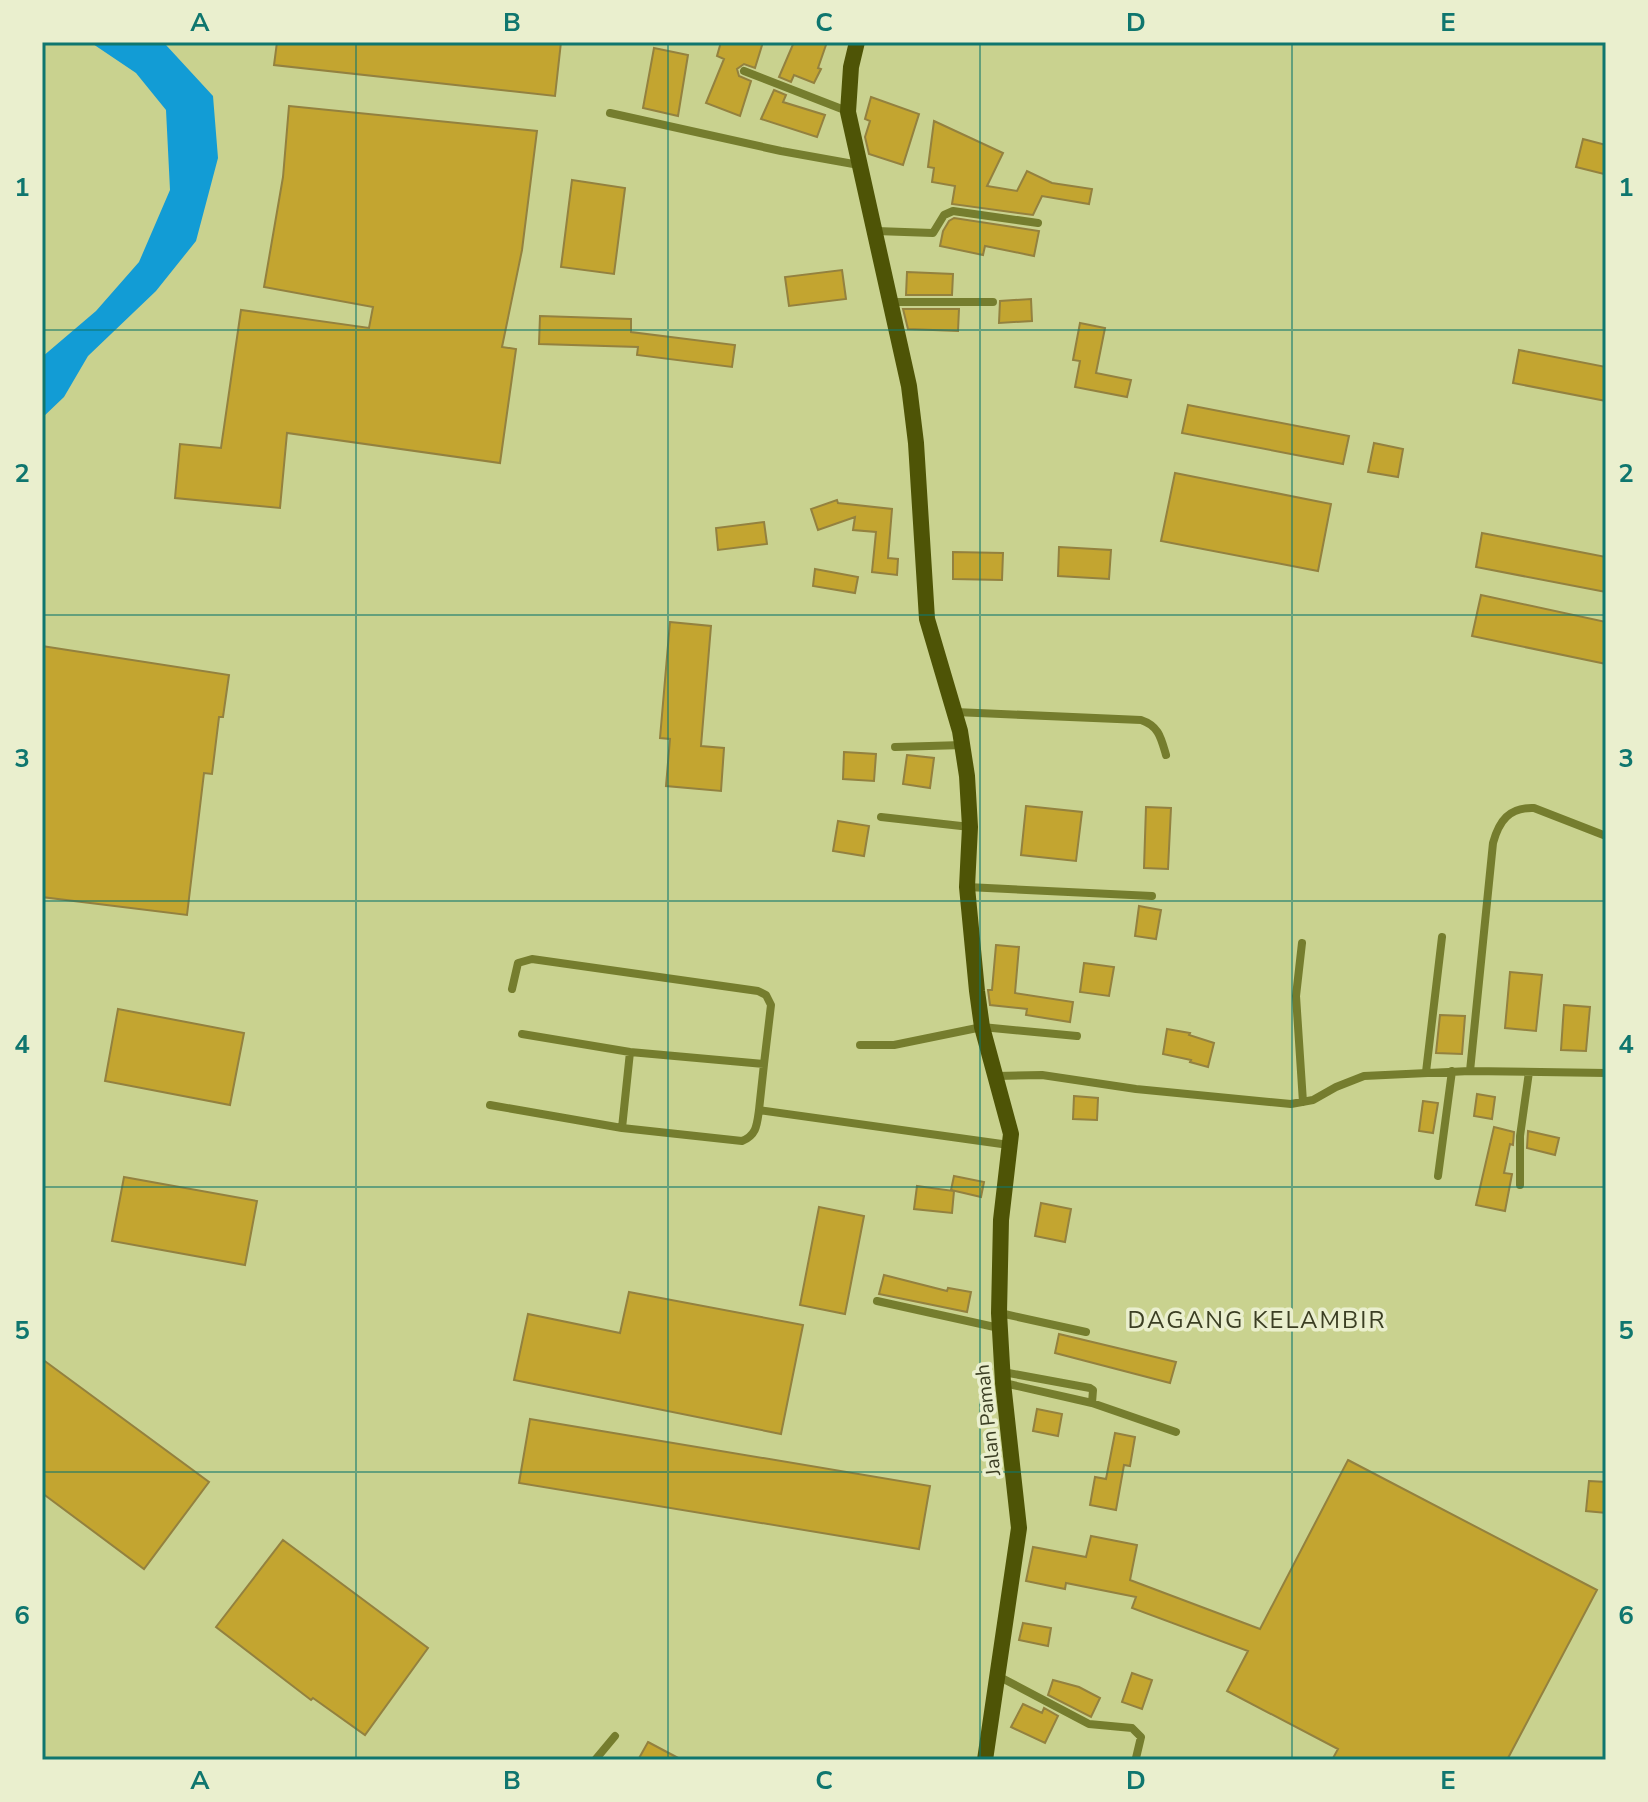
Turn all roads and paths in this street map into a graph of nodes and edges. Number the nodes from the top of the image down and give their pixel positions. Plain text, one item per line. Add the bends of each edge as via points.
1 (857, 42) edge
2 (744, 71) dead end
3 (848, 112) junction
4 (610, 113) dead end
5 (859, 166) junction
6 (1038, 223) dead end
7 (876, 231) junction
8 (891, 302) junction
9 (993, 302) dead end
10 (954, 712) junction
11 (964, 745) junction
12 (895, 747) dead end
13 (1166, 755) dead end
14 (881, 817) dead end
15 (970, 827) junction
16 (1606, 836) edge
17 (967, 887) junction
18 (1152, 896) dead end
19 (1442, 937) dead end
20 (1302, 943) dead end
21 (512, 989) dead end
22 (982, 1027) junction
23 (522, 1034) dead end
24 (1077, 1036) dead end
25 (860, 1045) dead end
26 (630, 1052) junction
27 (764, 1064) junction
28 (1452, 1071) junction
29 (1470, 1071) junction
30 (1426, 1072) junction
31 (1529, 1072) junction
32 (1606, 1073) edge
33 (997, 1076) junction
34 (1303, 1102) junction
35 (490, 1105) dead end
36 (759, 1110) junction
37 (622, 1128) junction
38 (1010, 1145) junction
39 (1438, 1176) dead end
40 (1520, 1185) dead end
41 (877, 1301) dead end
42 (1000, 1321) junction
43 (1086, 1332) dead end
44 (1003, 1377) junction
45 (1092, 1403) junction
46 (1176, 1432) dead end
47 (996, 1675) junction
48 (615, 1736) dead end
49 (595, 1760) edge
50 (985, 1760) edge
51 (1138, 1760) edge

1 - 3 street, Jalan Pamah
2 - 3 street
3 - 5 street, Jalan Pamah
4 - 5 street
5 - 7 street, Jalan Pamah
6 - 7 street via 953,211 933,233
7 - 8 street, Jalan Pamah
8 - 9 street
8 - 10 street, Jalan Pamah via 914,415 926,612
10 - 11 street, Jalan Pamah
10 - 13 street via 1141,720 1159,731
11 - 12 street
11 - 15 street, Jalan Pamah
14 - 15 street
15 - 17 street, Jalan Pamah
16 - 29 street via 1534,808 1522,807 1503,819 1493,843
17 - 18 street
17 - 22 street, Jalan Pamah
19 - 30 street
20 - 34 street via 1296,996
21 - 27 street via 518,963 532,959 758,991 771,1005
22 - 24 street
22 - 25 street via 894,1045
22 - 33 street, Jalan Pamah
23 - 26 street
26 - 27 street
26 - 37 street
27 - 36 street
28 - 29 street
28 - 30 street
28 - 39 street
29 - 31 street
30 - 34 street via 1364,1076
31 - 32 street
31 - 40 street
33 - 34 street via 1031,1074 1136,1089
33 - 38 street, Jalan Pamah
35 - 37 street
36 - 37 street via 756,1130 742,1141
36 - 38 street
38 - 42 street, Jalan Pamah via 1001,1220
41 - 42 street
42 - 43 street
42 - 44 street, Jalan Pamah
44 - 45 street
44 - 45 street via 1090,1388
44 - 47 street, Jalan Pamah via 1019,1528
45 - 46 street
47 - 50 street, Jalan Pamah
47 - 51 street via 1089,1724 1132,1728 1141,1737
48 - 49 street

